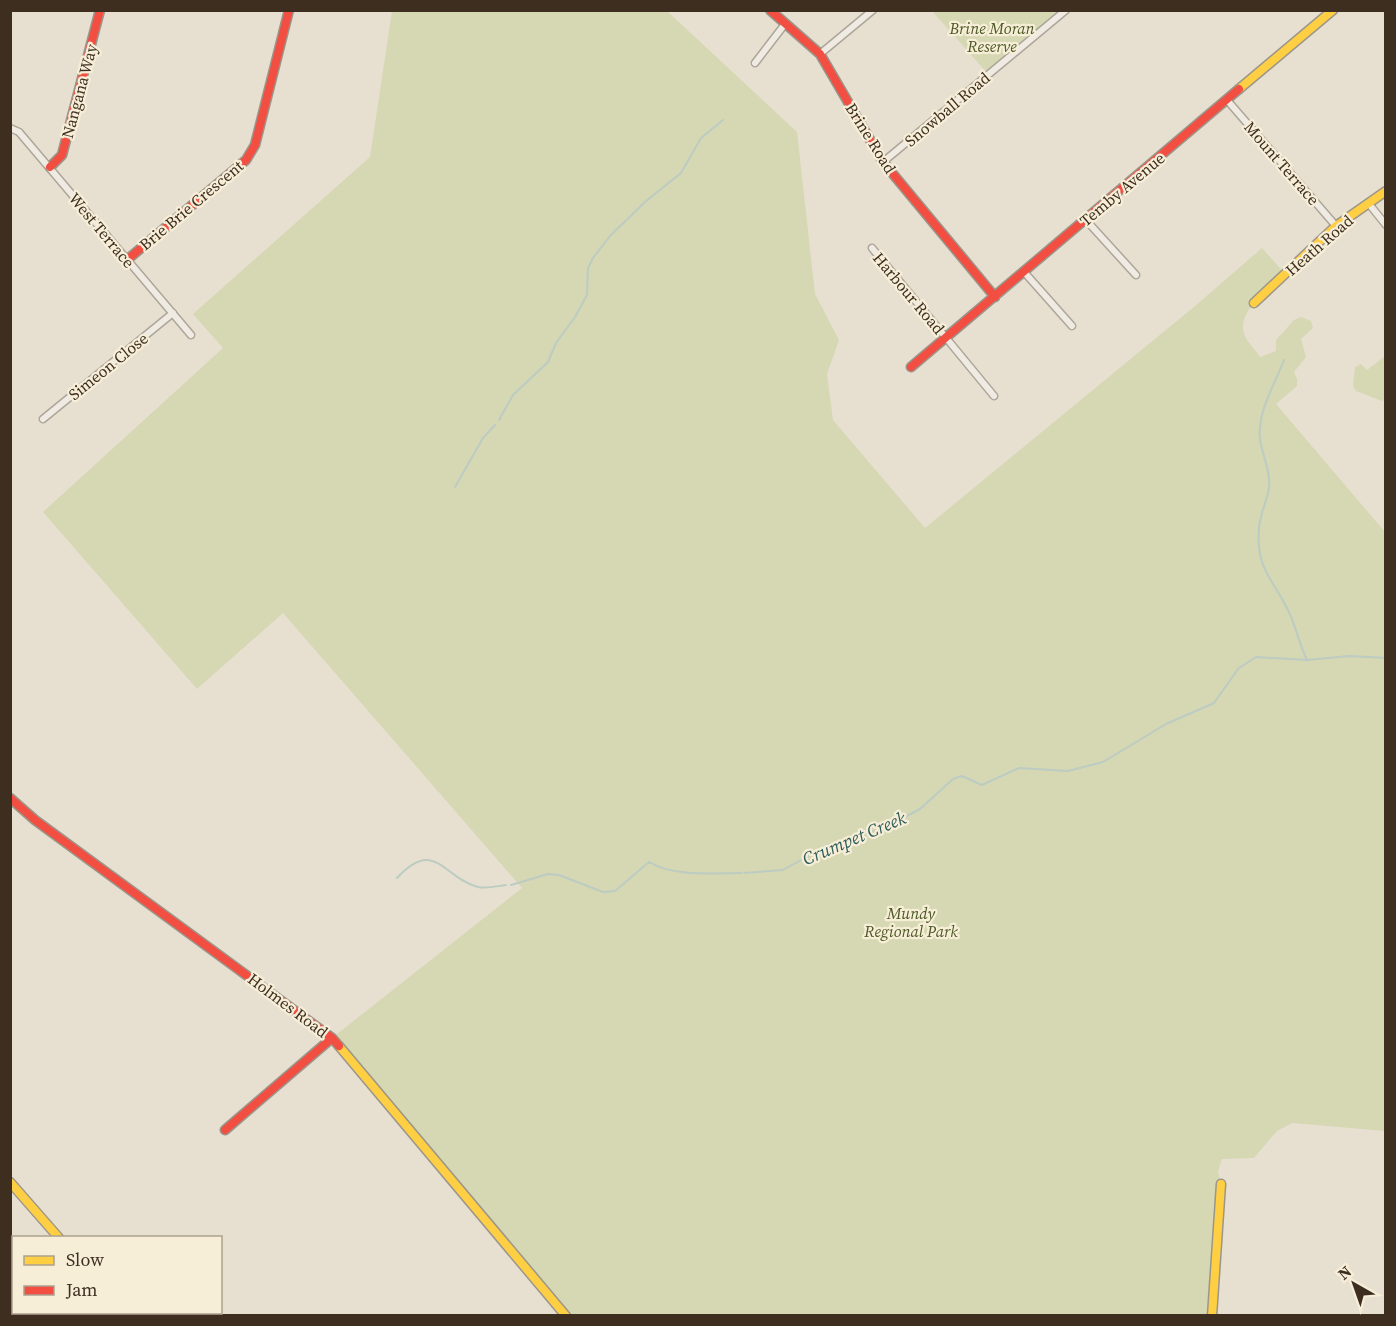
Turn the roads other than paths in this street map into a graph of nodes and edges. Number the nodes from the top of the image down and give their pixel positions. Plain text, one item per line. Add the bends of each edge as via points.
1 (100, 10) edge
2 (289, 10) edge
3 (770, 10) edge
4 (873, 10) edge
5 (1066, 10) edge
6 (1333, 10) edge
7 (785, 24) junction
8 (820, 54) junction
9 (755, 63) dead end
10 (1227, 100) junction
11 (10, 128) edge
12 (883, 162) junction
13 (50, 167) junction
14 (1386, 191) edge
15 (1369, 204) junction
16 (1085, 219) junction
17 (1386, 225) edge
18 (1336, 226) junction
19 (872, 248) dead end
20 (128, 259) junction
21 (1025, 273) junction
22 (1136, 275) dead end
23 (995, 297) junction
24 (1254, 303) dead end
25 (173, 313) junction
26 (1072, 326) dead end
27 (191, 335) dead end
28 (946, 338) junction
29 (910, 367) dead end
30 (994, 396) dead end
31 (43, 419) dead end
32 (10, 798) edge
33 (332, 1038) junction
34 (225, 1130) dead end
35 (10, 1182) edge
36 (1221, 1184) dead end
37 (57, 1236) edge
38 (566, 1316) edge
39 (1212, 1316) edge

1 - 13 street, Nangana Way via 62,155
2 - 20 street, Brie Brie Crescent via 255,145 246,160
3 - 7 street, Brine Road
4 - 8 street
5 - 12 street, Snowball Road
6 - 10 street, Temby Avenue
7 - 8 street, Brine Road
7 - 9 street
8 - 12 street, Brine Road
10 - 16 street, Temby Avenue
10 - 18 street, Mount Terrace
11 - 13 street, West Terrace via 19,132
12 - 23 street, Brine Road
13 - 20 street, West Terrace
14 - 15 street, Heath Road
15 - 17 street
15 - 18 street, Heath Road
16 - 21 street, Temby Avenue
16 - 22 street
18 - 24 street, Heath Road
19 - 28 street, Harbour Road
20 - 25 street, West Terrace
21 - 23 street, Temby Avenue
21 - 26 street
23 - 28 street, Temby Avenue
25 - 27 street, West Terrace
25 - 31 street, Simeon Close
28 - 29 street, Temby Avenue
28 - 30 street, Harbour Road
32 - 33 street, Holmes Road
33 - 34 street
33 - 38 street, Holmes Road
35 - 37 street
36 - 39 street

